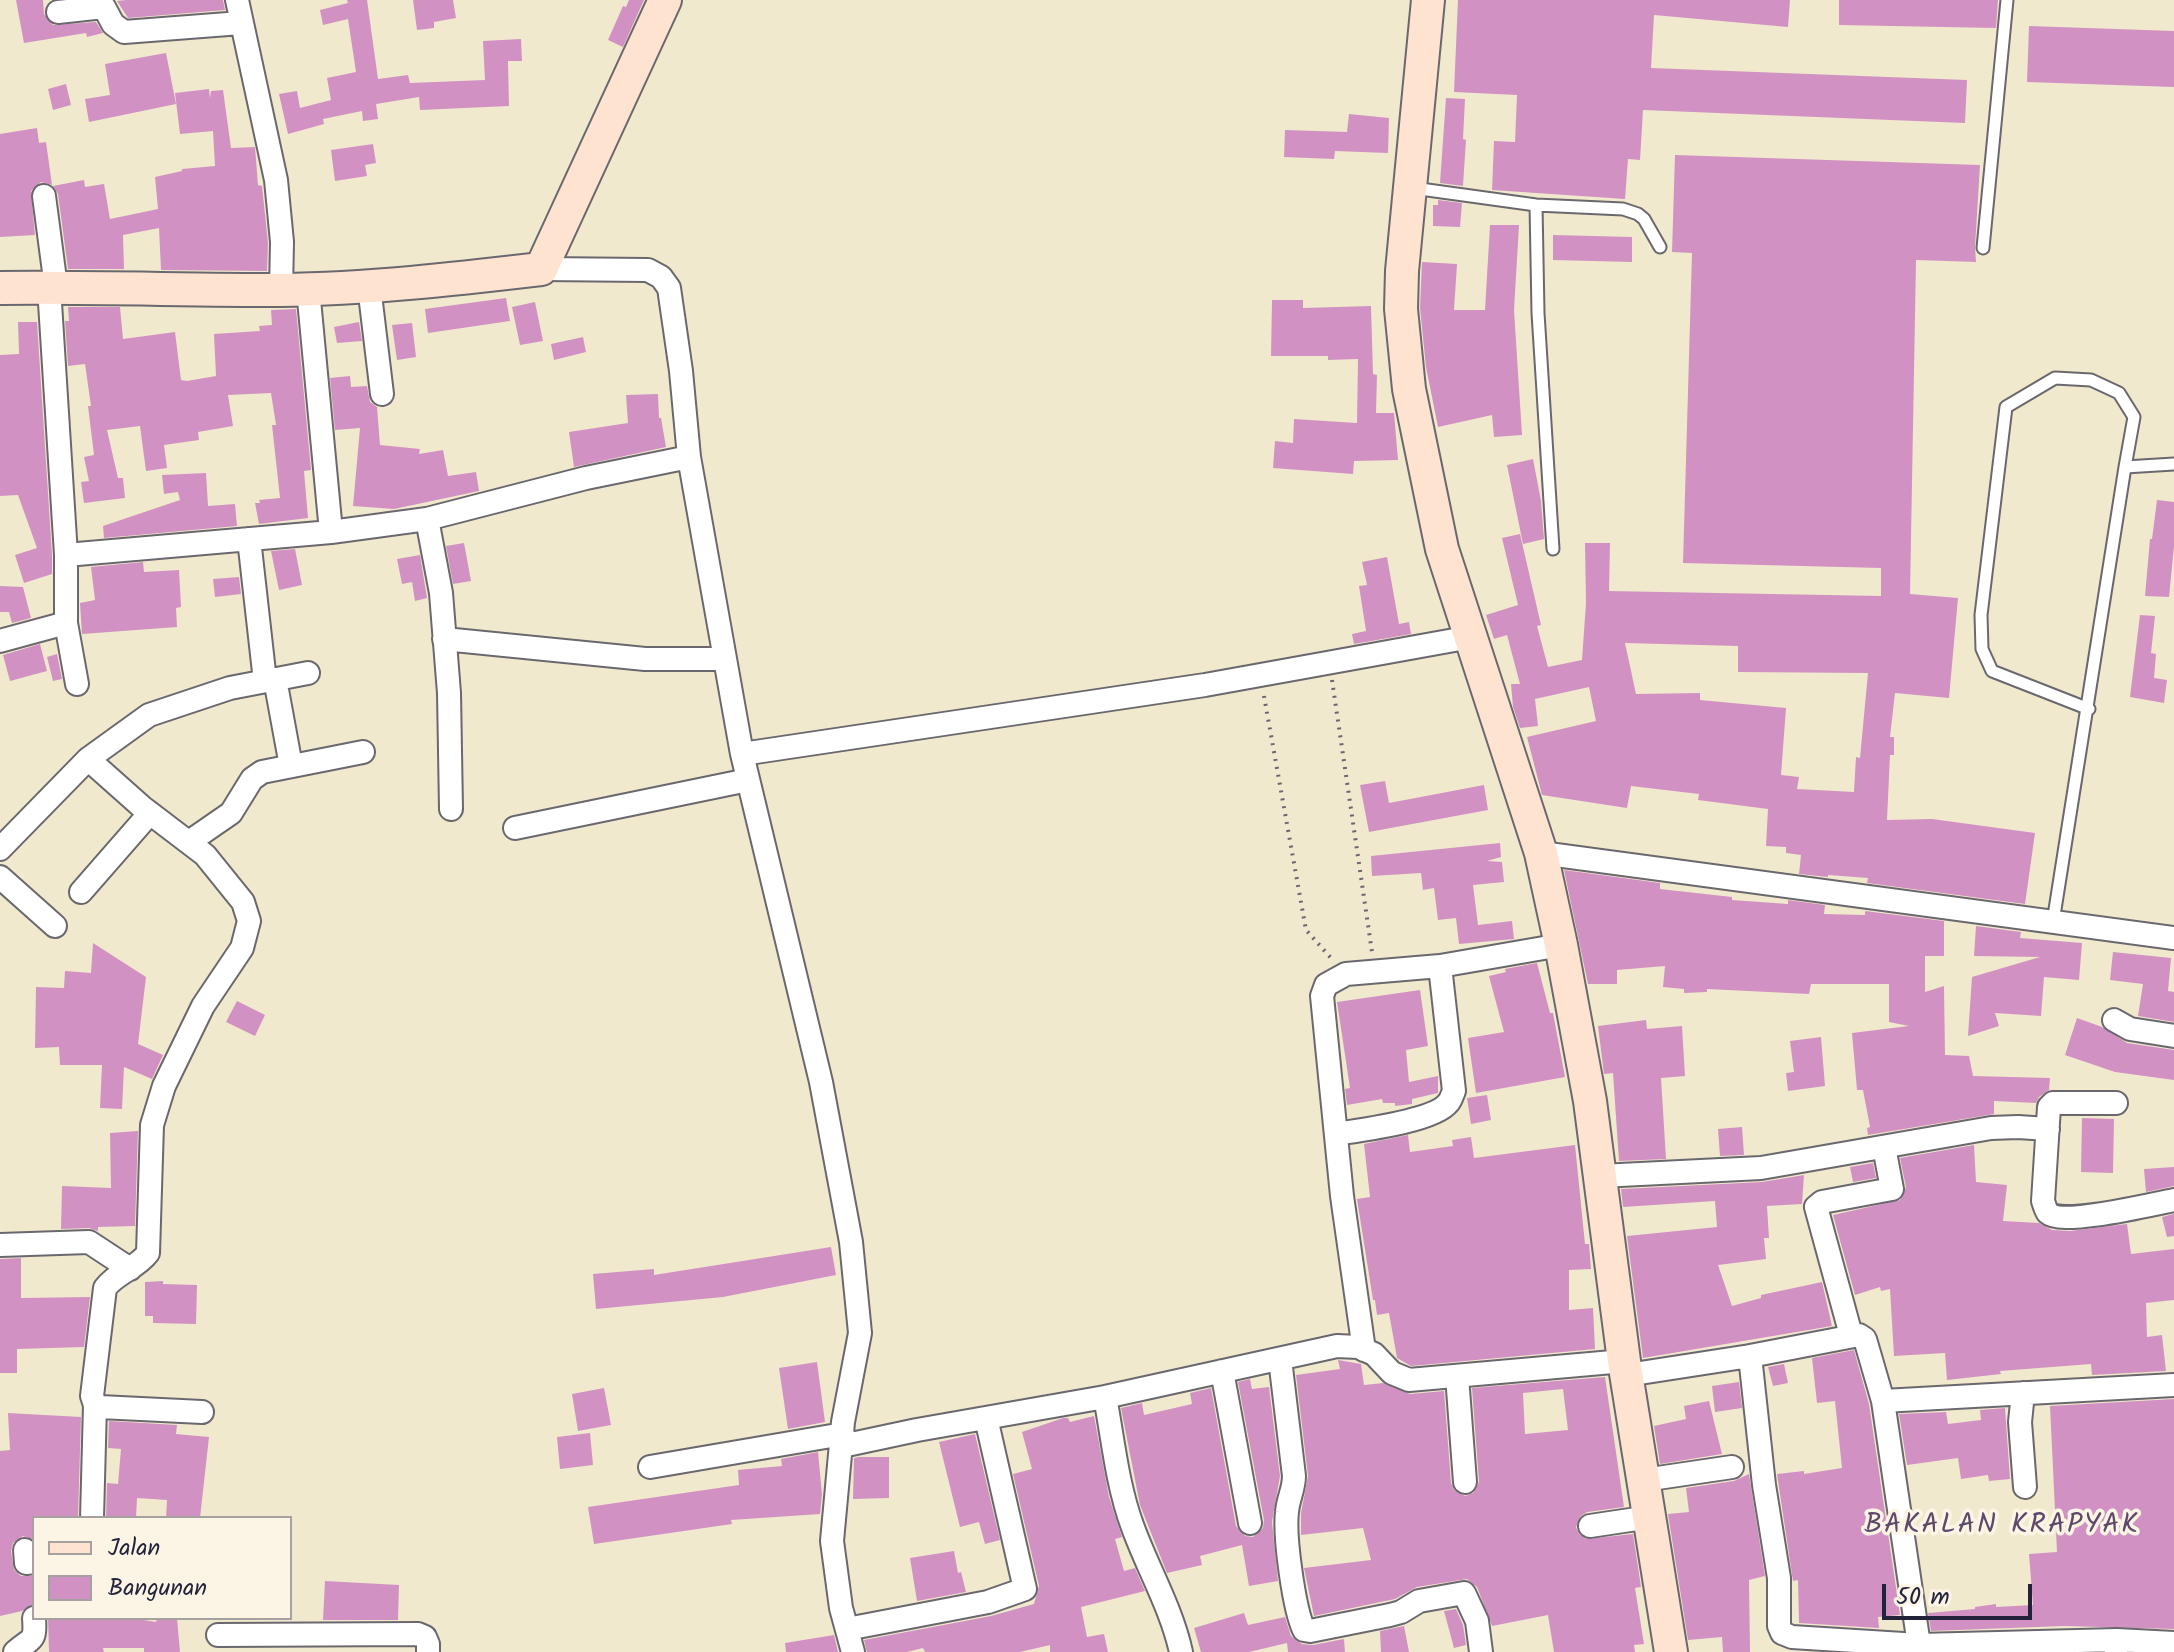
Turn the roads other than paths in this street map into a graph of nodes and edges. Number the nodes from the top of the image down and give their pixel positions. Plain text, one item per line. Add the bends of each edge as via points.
1 (237, 0) edge
2 (665, 0) edge
3 (1428, 0) edge
4 (2007, 0) edge
5 (72, 7) edge
6 (241, 23) junction
7 (1409, 188) junction
8 (44, 196) dead end
9 (1536, 205) junction
10 (1660, 247) dead end
11 (1983, 248) dead end
12 (541, 269) junction
13 (369, 286) junction
14 (52, 287) junction
15 (0, 288) edge
16 (295, 289) junction
17 (382, 394) dead end
18 (689, 457) junction
19 (2174, 464) edge
20 (2125, 467) junction
21 (427, 519) junction
22 (331, 532) junction
23 (249, 539) junction
24 (1553, 549) dead end
25 (66, 555) junction
26 (66, 623) junction
27 (1471, 637) junction
28 (444, 639) junction
29 (0, 641) edge
30 (724, 659) junction
31 (308, 673) dead end
32 (270, 680) junction
33 (77, 684) dead end
34 (2089, 709) junction
35 (363, 752) dead end
36 (742, 754) junction
37 (88, 759) junction
38 (291, 766) junction
39 (748, 780) junction
40 (451, 809) dead end
41 (150, 813) junction
42 (515, 828) dead end
43 (189, 842) junction
44 (0, 849) edge
45 (1541, 853) junction
46 (0, 877) edge
47 (81, 892) dead end
48 (2053, 922) junction
49 (55, 926) dead end
50 (2174, 938) edge
51 (1561, 945) junction
52 (1440, 966) junction
53 (2114, 1020) dead end
54 (2174, 1036) edge
55 (2116, 1103) dead end
56 (2048, 1129) junction
57 (1336, 1134) junction
58 (1884, 1147) junction
59 (1600, 1176) junction
60 (2174, 1200) edge
61 (0, 1245) edge
62 (130, 1269) junction
63 (1851, 1335) junction
64 (1364, 1350) junction
65 (1750, 1356) junction
66 (1280, 1359) junction
67 (1626, 1368) junction
68 (1222, 1371) junction
69 (1457, 1376) junction
70 (2174, 1385) edge
71 (2023, 1393) junction
72 (1105, 1397) junction
73 (1883, 1401) junction
74 (95, 1405) junction
75 (202, 1412) dead end
76 (986, 1418) junction
77 (843, 1440) junction
78 (650, 1467) dead end
79 (1732, 1467) dead end
80 (1644, 1480) junction
81 (1465, 1482) dead end
82 (2025, 1487) dead end
83 (92, 1516) edge
84 (1650, 1517) junction
85 (1250, 1523) dead end
86 (1590, 1526) dead end
87 (34, 1620) edge
88 (847, 1629) junction
89 (219, 1635) edge
90 (2174, 1643) edge
91 (1919, 1645) junction
92 (2116, 1646) edge
93 (15, 1652) edge
94 (428, 1652) edge
95 (853, 1652) edge
96 (1181, 1652) edge
97 (1481, 1652) edge
98 (1671, 1652) edge

1 - 6 street
2 - 12 main road
3 - 7 main road
4 - 11 lane
5 - 6 street via 104,7 124,32
6 - 16 street
7 - 9 lane
7 - 27 main road via 1401,309 1409,389 1442,549
8 - 14 street
9 - 10 lane via 1638,214
9 - 24 lane
12 - 13 main road
12 - 18 street via 648,270 661,277 672,305
13 - 16 main road
13 - 17 street
14 - 15 main road
14 - 16 main road
14 - 25 street
16 - 22 street
18 - 21 street
18 - 30 street
19 - 20 lane
20 - 34 lane
20 - 34 lane via 2134,417 2119,393 2091,380 2055,378 2006,407 1981,615 1982,649 1992,671
21 - 22 street
21 - 28 street
22 - 23 street
23 - 25 street
23 - 32 street
25 - 26 street
26 - 29 street
26 - 33 street
27 - 36 street via 1205,685
27 - 45 main road
28 - 30 street via 645,659
28 - 40 street
30 - 36 street
31 - 32 street
32 - 37 street via 149,715
32 - 38 street
34 - 48 lane
35 - 38 street
36 - 39 street
37 - 41 street
37 - 44 street
38 - 43 street via 252,779 231,813
39 - 42 street
39 - 77 street via 821,1082 851,1242 860,1333
41 - 43 street
41 - 47 street
43 - 62 street via 243,902 249,921 242,948 203,1006 164,1086 152,1125 148,1253
45 - 48 street
45 - 51 main road
46 - 49 street
48 - 50 street
51 - 52 street
51 - 59 main road
52 - 57 street via 1454,1091 1448,1105 1428,1115
52 - 57 street via 1346,974 1330,981 1322,996
53 - 54 street via 2130,1029
55 - 56 street via 2053,1103
56 - 58 street via 1991,1128
56 - 60 street via 2043,1201 2051,1215 2090,1216
57 - 64 street
58 - 59 street via 1761,1168
58 - 63 street via 1892,1189 1816,1207
59 - 67 main road
61 - 62 street via 89,1242
62 - 74 street via 105,1288
63 - 65 street
63 - 73 street via 1865,1339
64 - 66 street via 1337,1346
64 - 69 street via 1409,1380
65 - 67 street
65 - 91 street via 1782,1633
66 - 68 street
66 - 97 street via 1294,1476 1287,1533 1304,1630 1390,1615 1419,1601 1464,1593 1477,1621
67 - 69 street
67 - 80 main road
68 - 72 street
68 - 85 street
69 - 81 street
70 - 71 street
71 - 73 street
71 - 82 street
72 - 76 street
72 - 96 street via 1128,1512
73 - 91 street
74 - 75 street
74 - 83 street
76 - 77 street
76 - 88 street via 1025,1589 988,1602
77 - 78 street
77 - 88 street via 832,1541
79 - 80 street
80 - 84 main road
84 - 86 street
84 - 98 main road
87 - 93 street via 35,1636
88 - 95 street
89 - 94 street via 418,1634 425,1637
90 - 92 street
91 - 92 street

